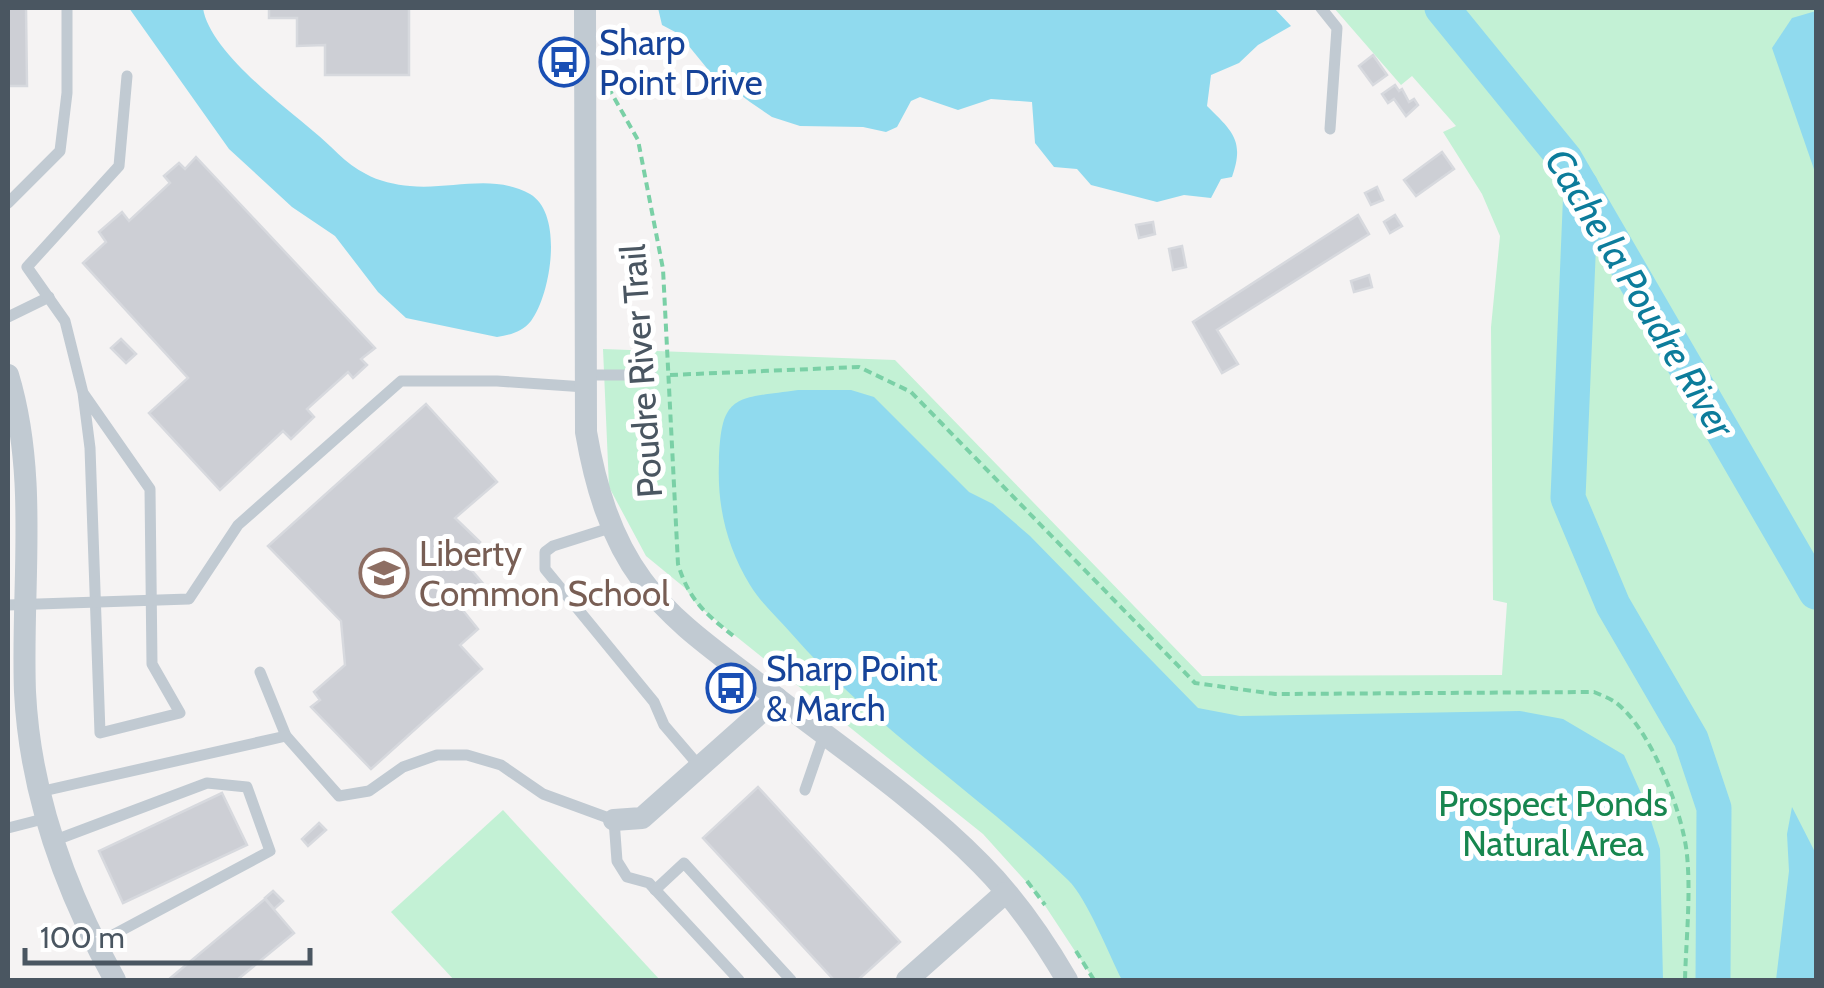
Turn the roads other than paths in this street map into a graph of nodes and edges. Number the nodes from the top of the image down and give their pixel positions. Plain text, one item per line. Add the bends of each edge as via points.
1 (67, 8) edge
2 (586, 8) edge
3 (1320, 8) edge
4 (127, 76) dead end
5 (1330, 129) dead end
6 (8, 203) edge
7 (48, 298) junction
8 (8, 317) edge
9 (8, 374) edge
10 (651, 375) dead end
11 (585, 381) junction
12 (83, 392) junction
13 (613, 527) junction
14 (150, 600) junction
15 (97, 602) junction
16 (16, 605) edge
17 (260, 672) dead end
18 (776, 698) junction
19 (824, 735) junction
20 (286, 736) junction
21 (700, 766) junction
22 (805, 790) dead end
23 (40, 792) junction
24 (614, 820) junction
25 (8, 828) edge
26 (50, 829) junction
27 (1014, 885) junction
28 (655, 890) junction
29 (96, 944) junction
30 (115, 980) edge
31 (739, 980) edge
32 (791, 980) edge
33 (907, 980) edge
34 (1067, 980) edge

1 - 6 lane via 60,151
2 - 11 street
3 - 5 lane via 1338,28
4 - 7 lane via 119,166 27,267
7 - 8 lane
7 - 12 lane via 66,321
9 - 16 street via 25,456
10 - 11 lane
11 - 13 street via 594,476
11 - 14 lane via 401,380 238,525 188,599
12 - 14 lane via 150,490
12 - 15 lane
13 - 18 street via 643,582
13 - 21 lane via 553,546 544,552 545,570
14 - 15 lane
14 - 15 lane via 152,664 180,714 100,733
15 - 16 lane
16 - 23 street
17 - 20 lane
18 - 19 street
18 - 21 street
19 - 22 lane
19 - 27 street
20 - 23 lane
20 - 24 lane via 339,796 369,791 403,767 437,755 467,755
21 - 24 street via 642,818
23 - 26 street
24 - 28 lane via 617,861 628,877
25 - 26 lane
26 - 29 street
26 - 29 lane via 207,783 246,787 270,850
27 - 33 street
27 - 34 street
28 - 31 lane
28 - 32 lane via 684,863
29 - 30 street

